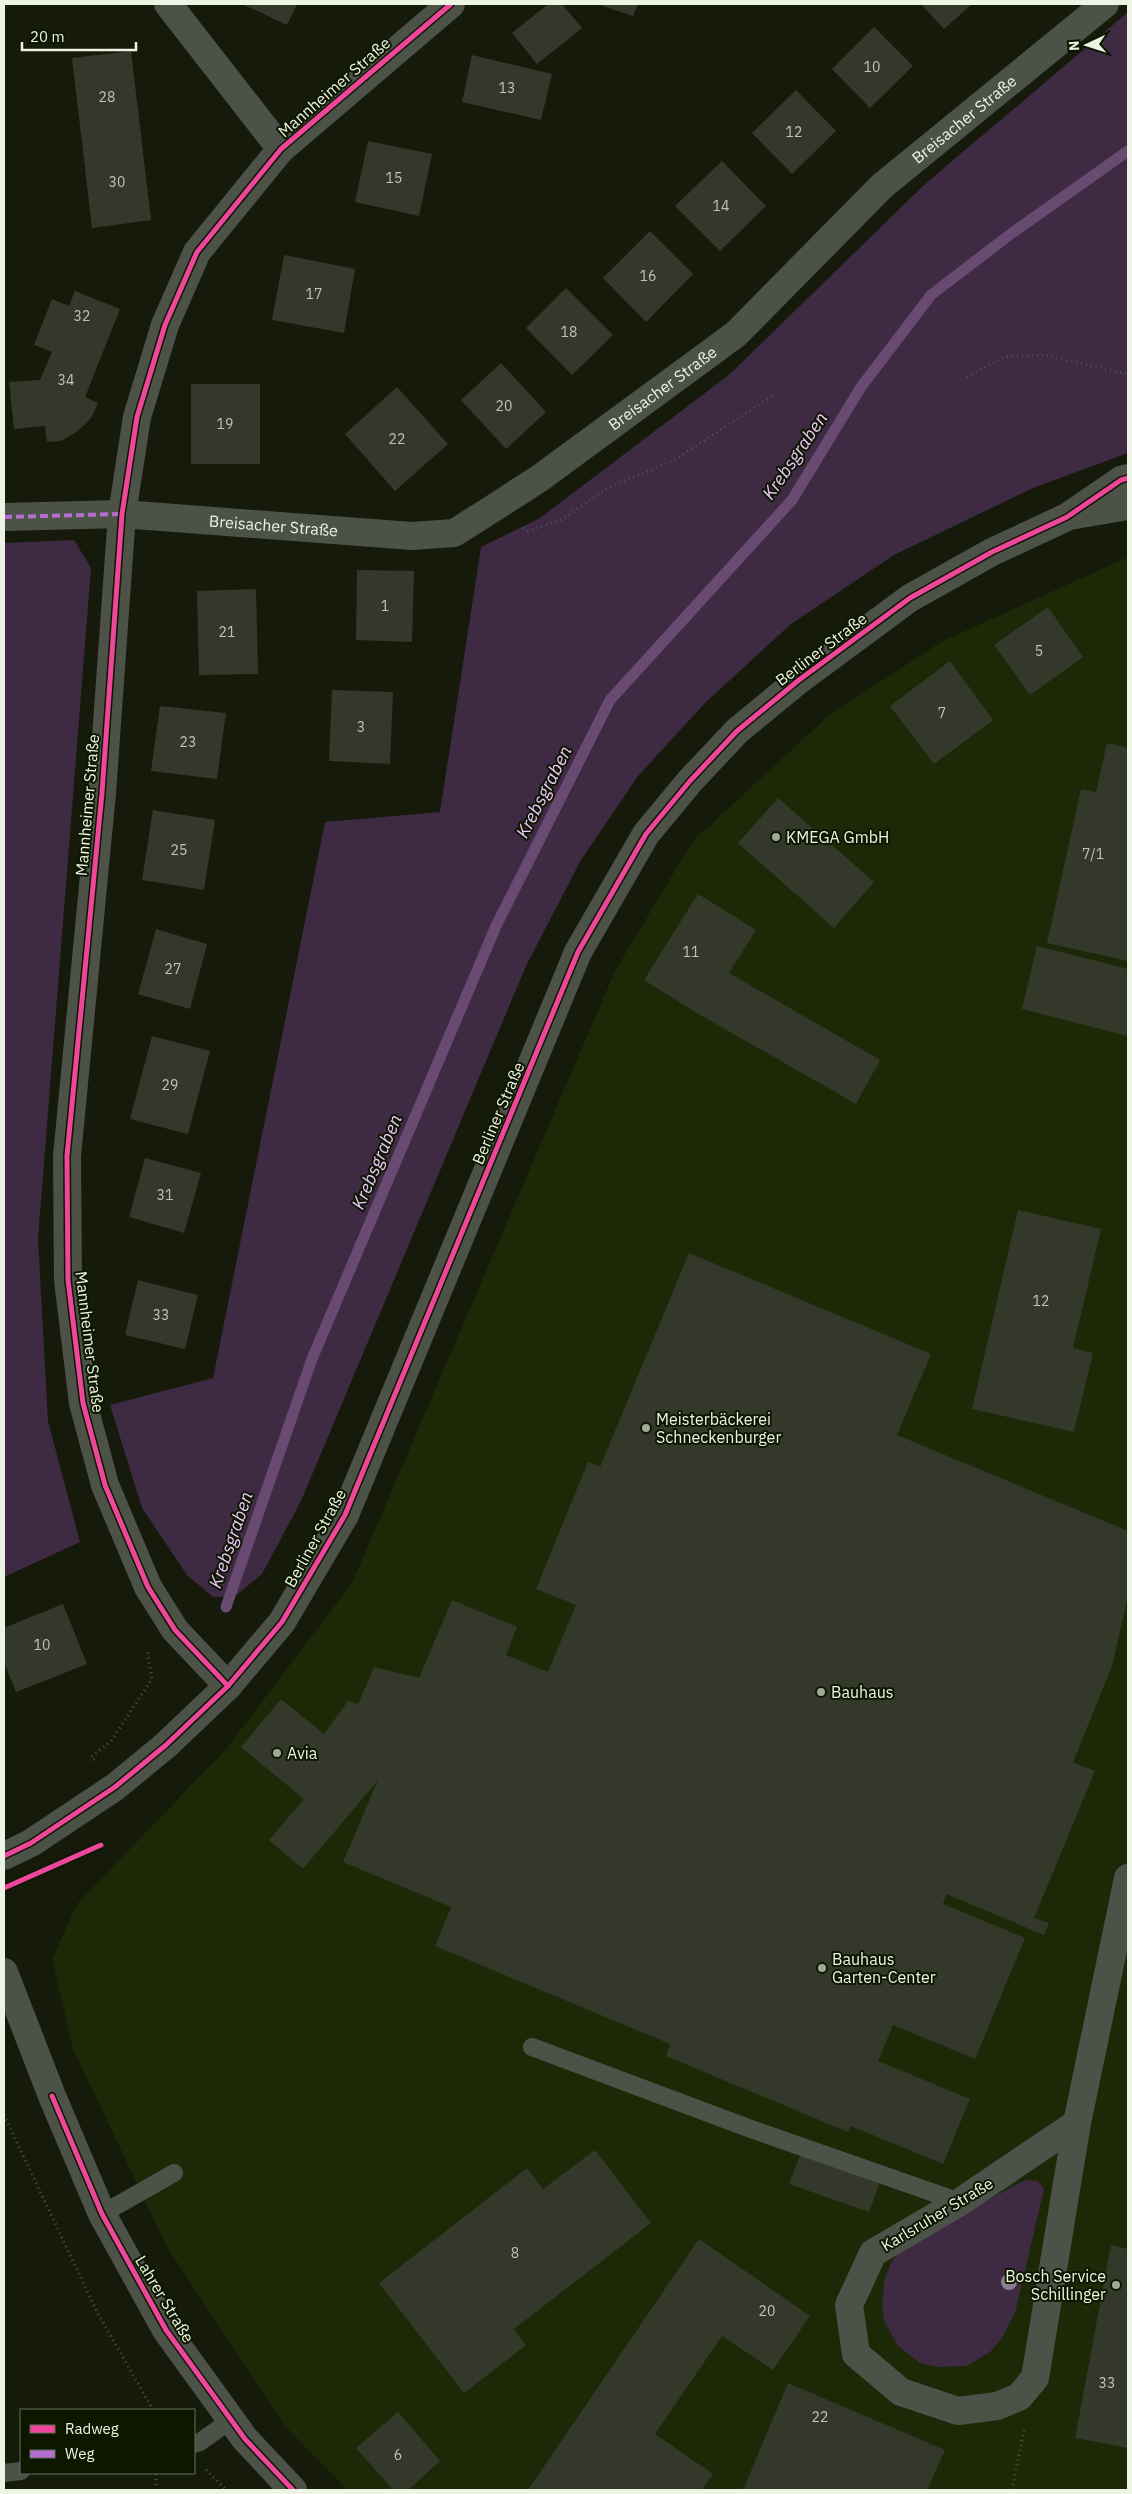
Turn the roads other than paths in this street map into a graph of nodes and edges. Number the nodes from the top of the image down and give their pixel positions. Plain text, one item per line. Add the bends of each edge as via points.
1 (168, 4) edge
2 (451, 4) edge
3 (1105, 4) edge
4 (281, 149) junction
5 (1128, 478) edge
6 (1128, 506) edge
7 (122, 514) junction
8 (1067, 516) junction
9 (4, 517) edge
10 (228, 1686) junction
11 (4, 1856) edge
12 (1128, 1878) edge
13 (4, 1972) edge
14 (532, 2047) dead end
15 (1077, 2123) junction
16 (174, 2173) dead end
17 (960, 2202) junction
18 (102, 2214) junction
19 (231, 2420) junction
20 (195, 2444) edge
21 (20, 2471) edge
22 (4, 2473) edge
23 (294, 2490) edge

1 - 4 street
2 - 4 street, Mannheimer Straße
3 - 7 street, Breisacher Straße via 882,186 736,334 540,478 454,532 412,536
4 - 7 street, Mannheimer Straße via 193,261 165,326 138,417
5 - 8 street, Berliner Straße
6 - 8 street, Berliner Straße
7 - 9 street, Breisacher Straße
7 - 10 street, Mannheimer Straße via 102,794 67,1156 68,1280 83,1404 105,1485 148,1588 175,1630
8 - 10 street, Berliner Straße via 992,552 910,598 799,680 737,731 646,834 578,952 345,1515 282,1622
10 - 11 street, Berliner Straße via 166,1745 114,1787 32,1843
12 - 15 street, Karlsruher Straße
13 - 18 street, Lahrer Straße
14 - 17 lane via 751,2129
15 - 17 street, Karlsruher Straße
15 - 17 street, Karlsruher Straße via 1035,2378 1019,2397 997,2406 958,2411 900,2392 856,2354 849,2305 873,2253
16 - 18 lane
18 - 19 street, Lahrer Straße via 166,2330
19 - 20 lane
19 - 23 street, Lahrer Straße
21 - 22 lane

